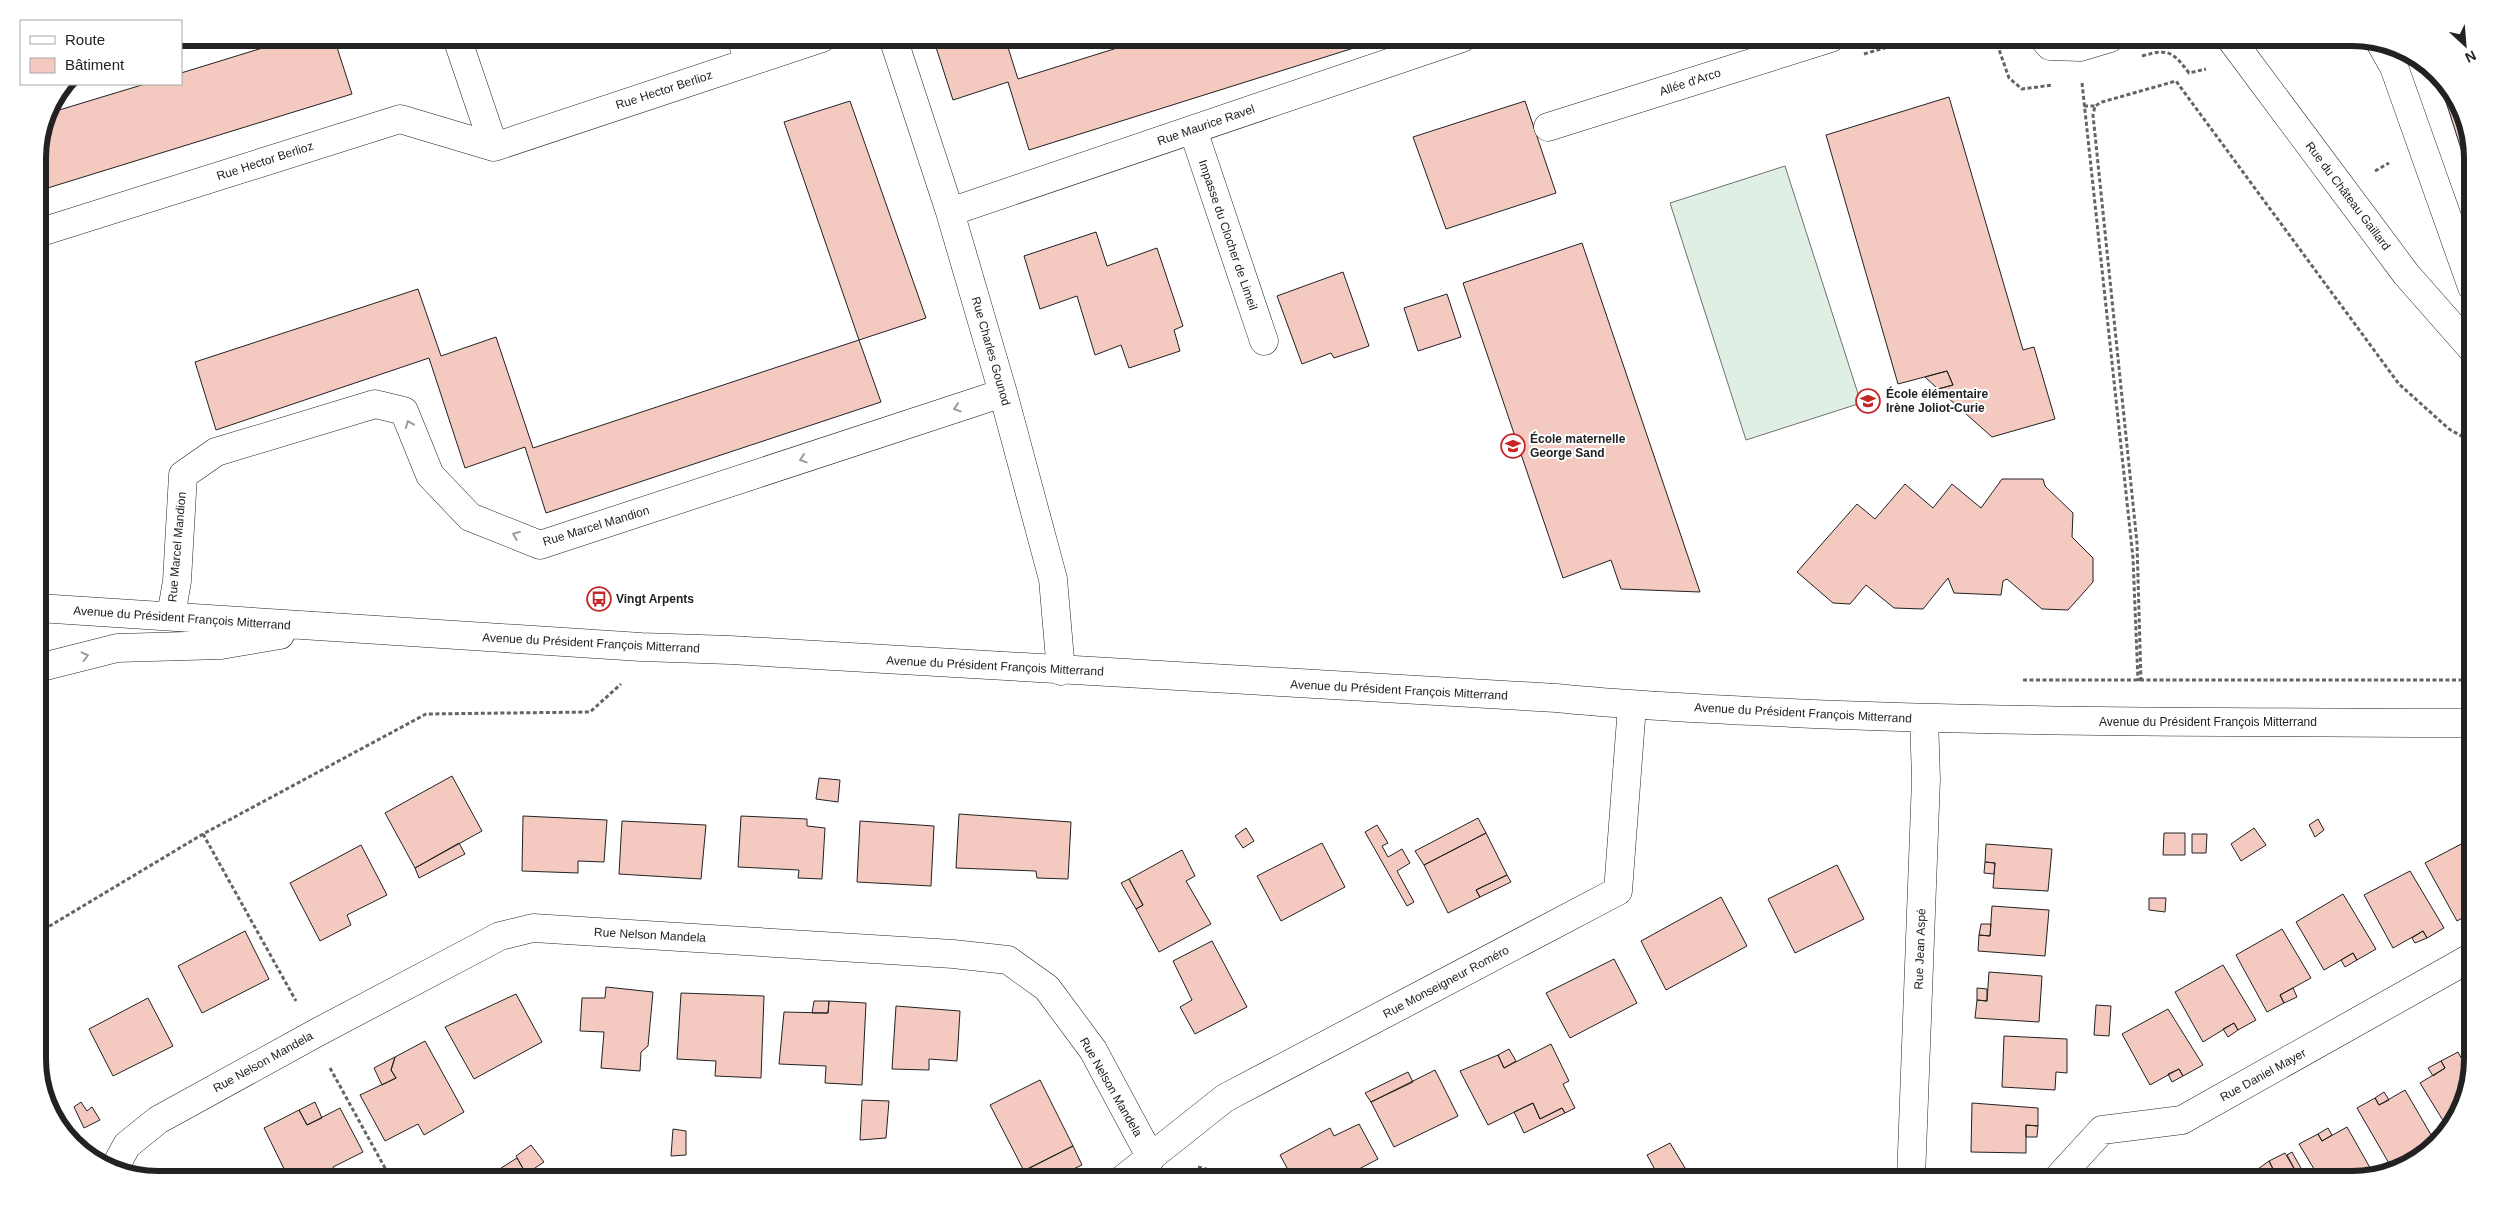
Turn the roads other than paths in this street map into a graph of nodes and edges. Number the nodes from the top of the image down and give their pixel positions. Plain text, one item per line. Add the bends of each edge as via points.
1 (460, 46) edge
2 (771, 46) edge
3 (897, 46) edge
4 (1439, 46) edge
5 (1806, 46) edge
6 (2050, 46) edge
7 (2083, 46) edge
8 (2237, 47) edge
9 (745, 50) edge
10 (2385, 51) edge
11 (1548, 127) dead end
12 (1193, 130) junction
13 (494, 147) junction
14 (950, 212) junction
15 (46, 230) edge
16 (2464, 264) edge
17 (2464, 340) edge
18 (1264, 341) dead end
19 (1003, 393) junction
20 (46, 608) edge
21 (171, 616) junction
22 (327, 628) junction
23 (46, 666) edge
24 (1060, 670) junction
25 (1632, 706) junction
26 (1924, 718) junction
27 (2464, 723) edge
28 (2464, 962) edge
29 (1151, 1158) junction
30 (117, 1163) edge
31 (1134, 1171) edge
32 (1912, 1171) edge
33 (2065, 1171) edge

1 - 13 street
2 - 9 street, Rue Hector Berlioz
3 - 14 street, Rue Charles Gounod
4 - 12 street, Rue Maurice Ravel
5 - 11 street, Allée d'Arco
6 - 7 street
8 - 17 street, Rue du Château Gaillard via 2406,274
9 - 13 street, Rue Hector Berlioz
10 - 16 street via 2394,67
12 - 14 street, Rue Maurice Ravel
12 - 18 street, Impasse du Clocher de Limeil
13 - 15 street, Rue Hector Berlioz via 400,119
14 - 19 street, Rue Charles Gounod
19 -> 21 street, Rue Marcel Mandion via 540,545 470,518 430,475 404,411 375,404 216,452 183,475 177,581
19 - 24 street, Rue Charles Gounod via 1053,579
20 - 21 street, Avenue du Président François Mitterrand
21 - 22 street, Avenue du Président François Mitterrand
23 -> 22 street, Avenue du Président François Mitterrand via 117,648 221,645
22 - 24 street, Avenue du Président François Mitterrand
24 - 25 street, Avenue du Président François Mitterrand via 1556,698
25 - 26 street, Avenue du Président François Mitterrand
25 - 29 street, Rue Monseigneur Roméro via 1618,890 1225,1098
26 - 27 street, Avenue du Président François Mitterrand
26 - 32 street, Rue Jean Aspé via 1926,779
28 - 33 street, Rue Daniel Mayer via 2182,1120 2102,1130
29 - 30 street, Rue Nelson Mandela via 1093,1050 1048,988 1008,960 533,928 500,936 158,1120 126,1145
29 - 31 street, Rue Monseigneur Roméro

